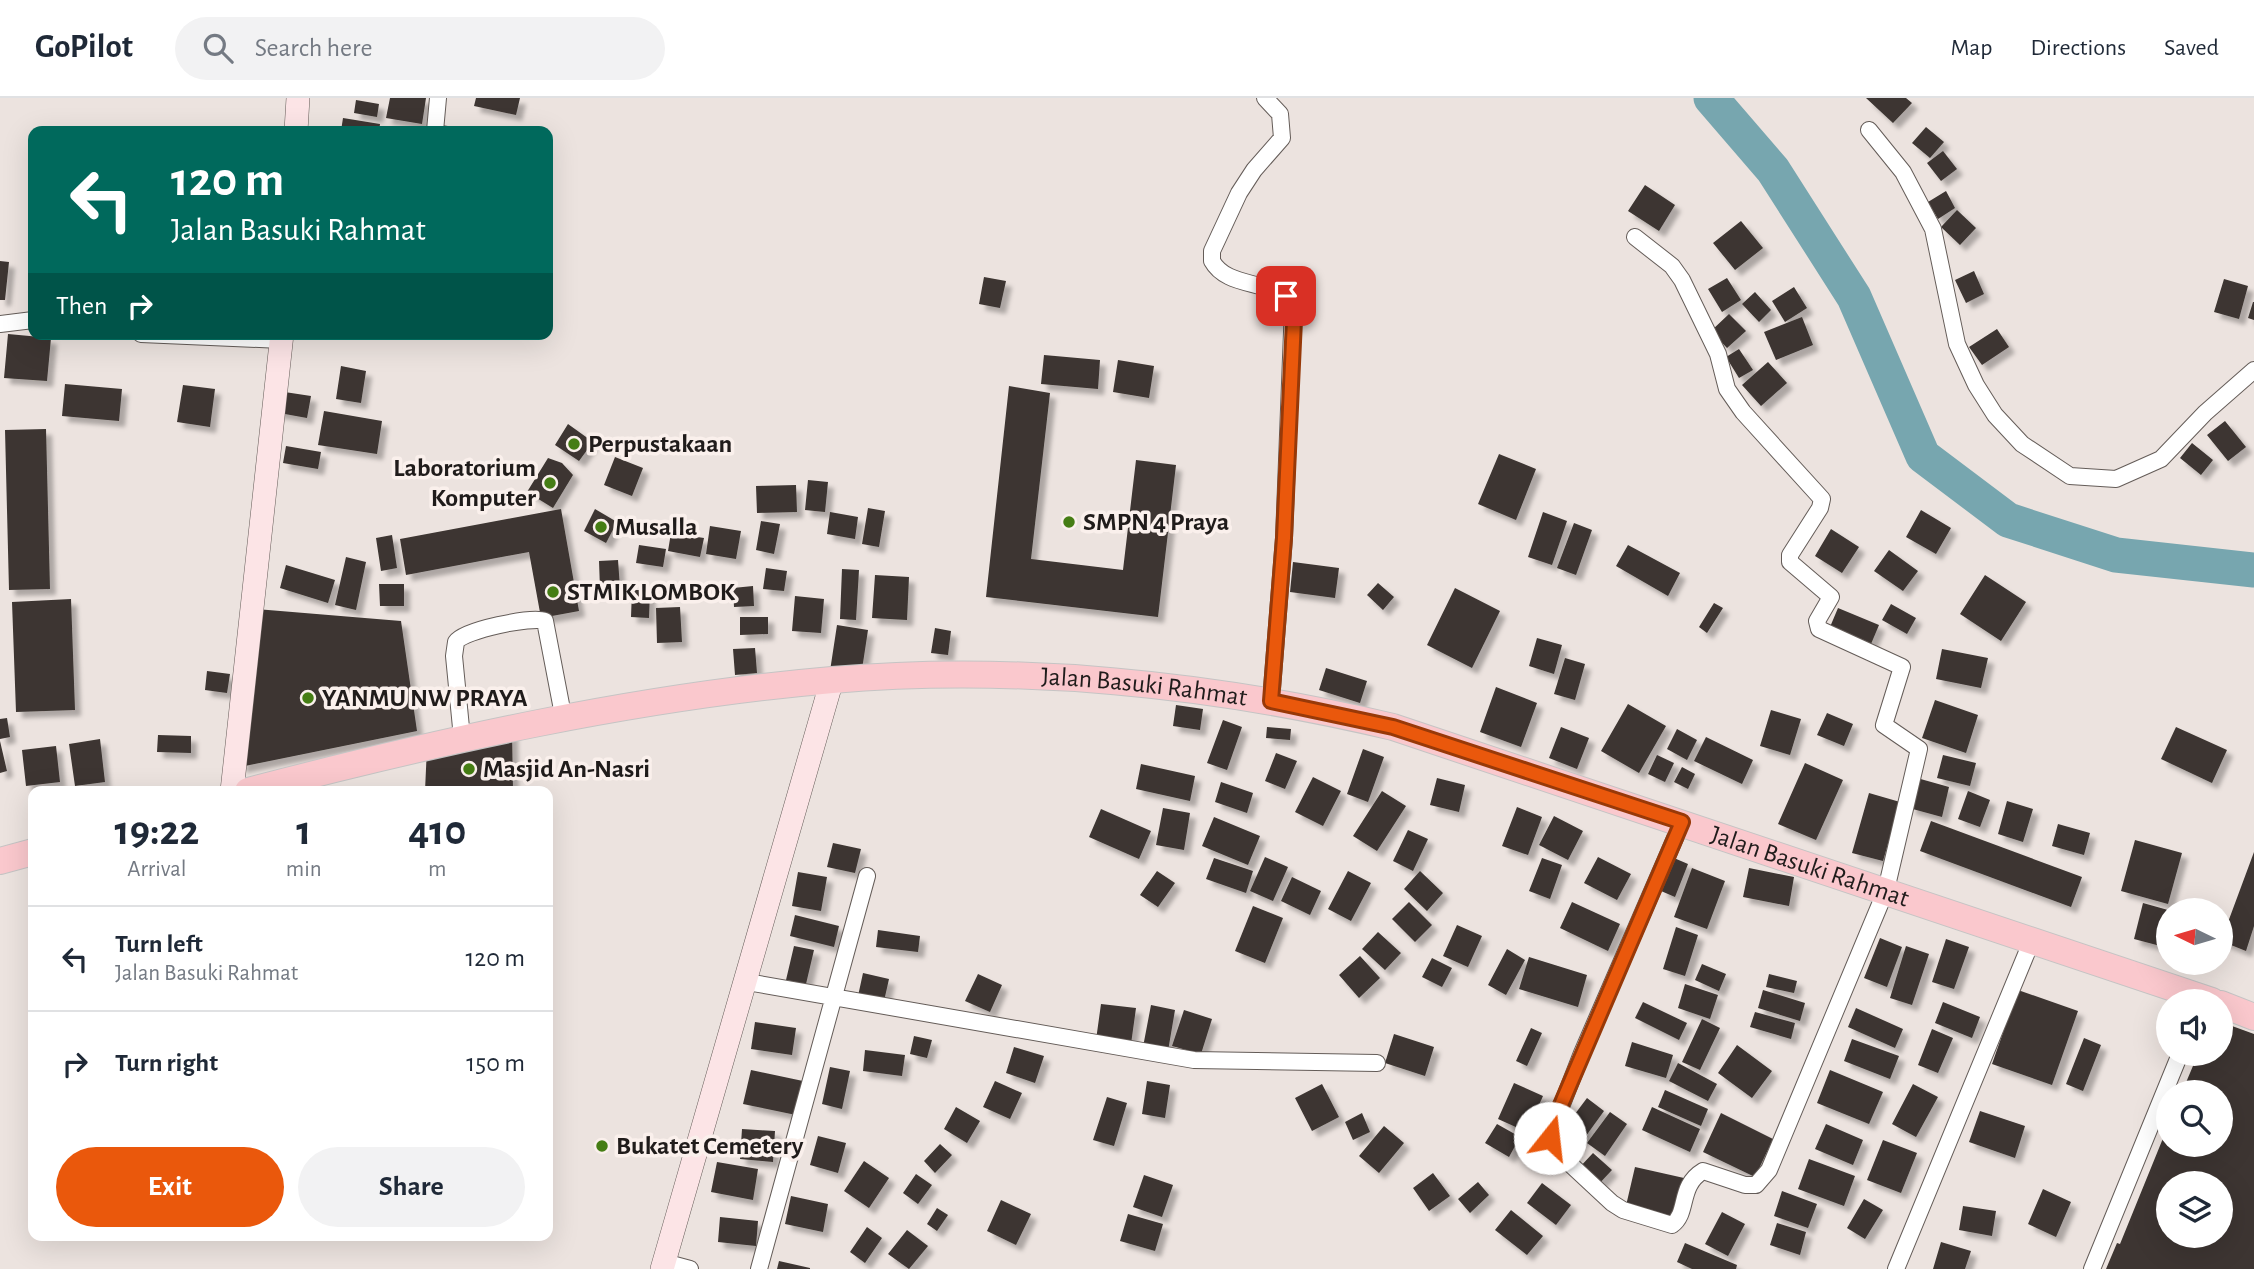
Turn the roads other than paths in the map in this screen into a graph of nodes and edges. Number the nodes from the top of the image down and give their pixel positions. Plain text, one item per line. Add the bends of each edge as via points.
1 (298, 98) edge
2 (438, 98) edge
3 (1265, 98) edge
4 (296, 126) edge
5 (435, 126) edge
6 (1869, 130) dead end
7 (1635, 237) dead end
8 (28, 321) edge
9 (0, 324) edge
10 (282, 340) edge
11 (2254, 370) edge
12 (832, 680) junction
13 (1271, 701) junction
14 (564, 720) junction
15 (462, 738) junction
16 (233, 786) edge
17 (268, 786) edge
18 (1682, 822) junction
19 (28, 853) edge
20 (0, 861) edge
21 (867, 876) dead end
22 (1886, 890) junction
23 (2032, 940) junction
24 (747, 982) junction
25 (2175, 989) edge
26 (835, 997) junction
27 (2233, 1009) edge
28 (2254, 1017) edge
29 (1377, 1063) dead end
30 (2175, 1066) edge
31 (663, 1265) edge
32 (690, 1269) edge
33 (760, 1269) edge
34 (1896, 1269) edge
35 (2092, 1269) edge

1 - 4 main road
2 - 5 street
3 - 13 street via 1280,114 1282,138 1239,193 1212,251 1212,261 1225,275 1277,291 1293,306 1284,538
6 - 11 street via 1903,172 1933,229 1957,344 1976,385 2022,444 2070,476 2116,479 2161,459
7 - 22 street via 1682,280 1738,405 1822,499 1790,559 1791,566 1832,598 1817,627 1902,667 1884,725 1919,750
8 - 9 street
10 - 16 main road
12 - 13 main road, Jalan Basuki Rahmat via 965,676 1077,680
12 - 14 main road, Jalan Basuki Rahmat
12 - 24 main road
13 - 18 main road, Jalan Basuki Rahmat via 1393,727
14 - 15 main road, Jalan Basuki Rahmat
14 - 15 street via 545,621 540,619 466,633 456,642
15 - 17 main road, Jalan Basuki Rahmat
18 - 22 main road, Jalan Basuki Rahmat
18 - 22 street via 1550,1135 1554,1149 1612,1203 1661,1224 1676,1224 1685,1192 1703,1171 1745,1185 1756,1185 1764,1178
19 - 20 main road
21 - 26 street
22 - 23 main road, Jalan Basuki Rahmat
23 - 25 main road, Jalan Basuki Rahmat
23 - 34 street
24 - 26 street
24 - 31 main road
26 - 29 street via 1194,1060
26 - 33 street
27 - 28 main road, Jalan Basuki Rahmat
30 - 35 street
31 - 32 street

